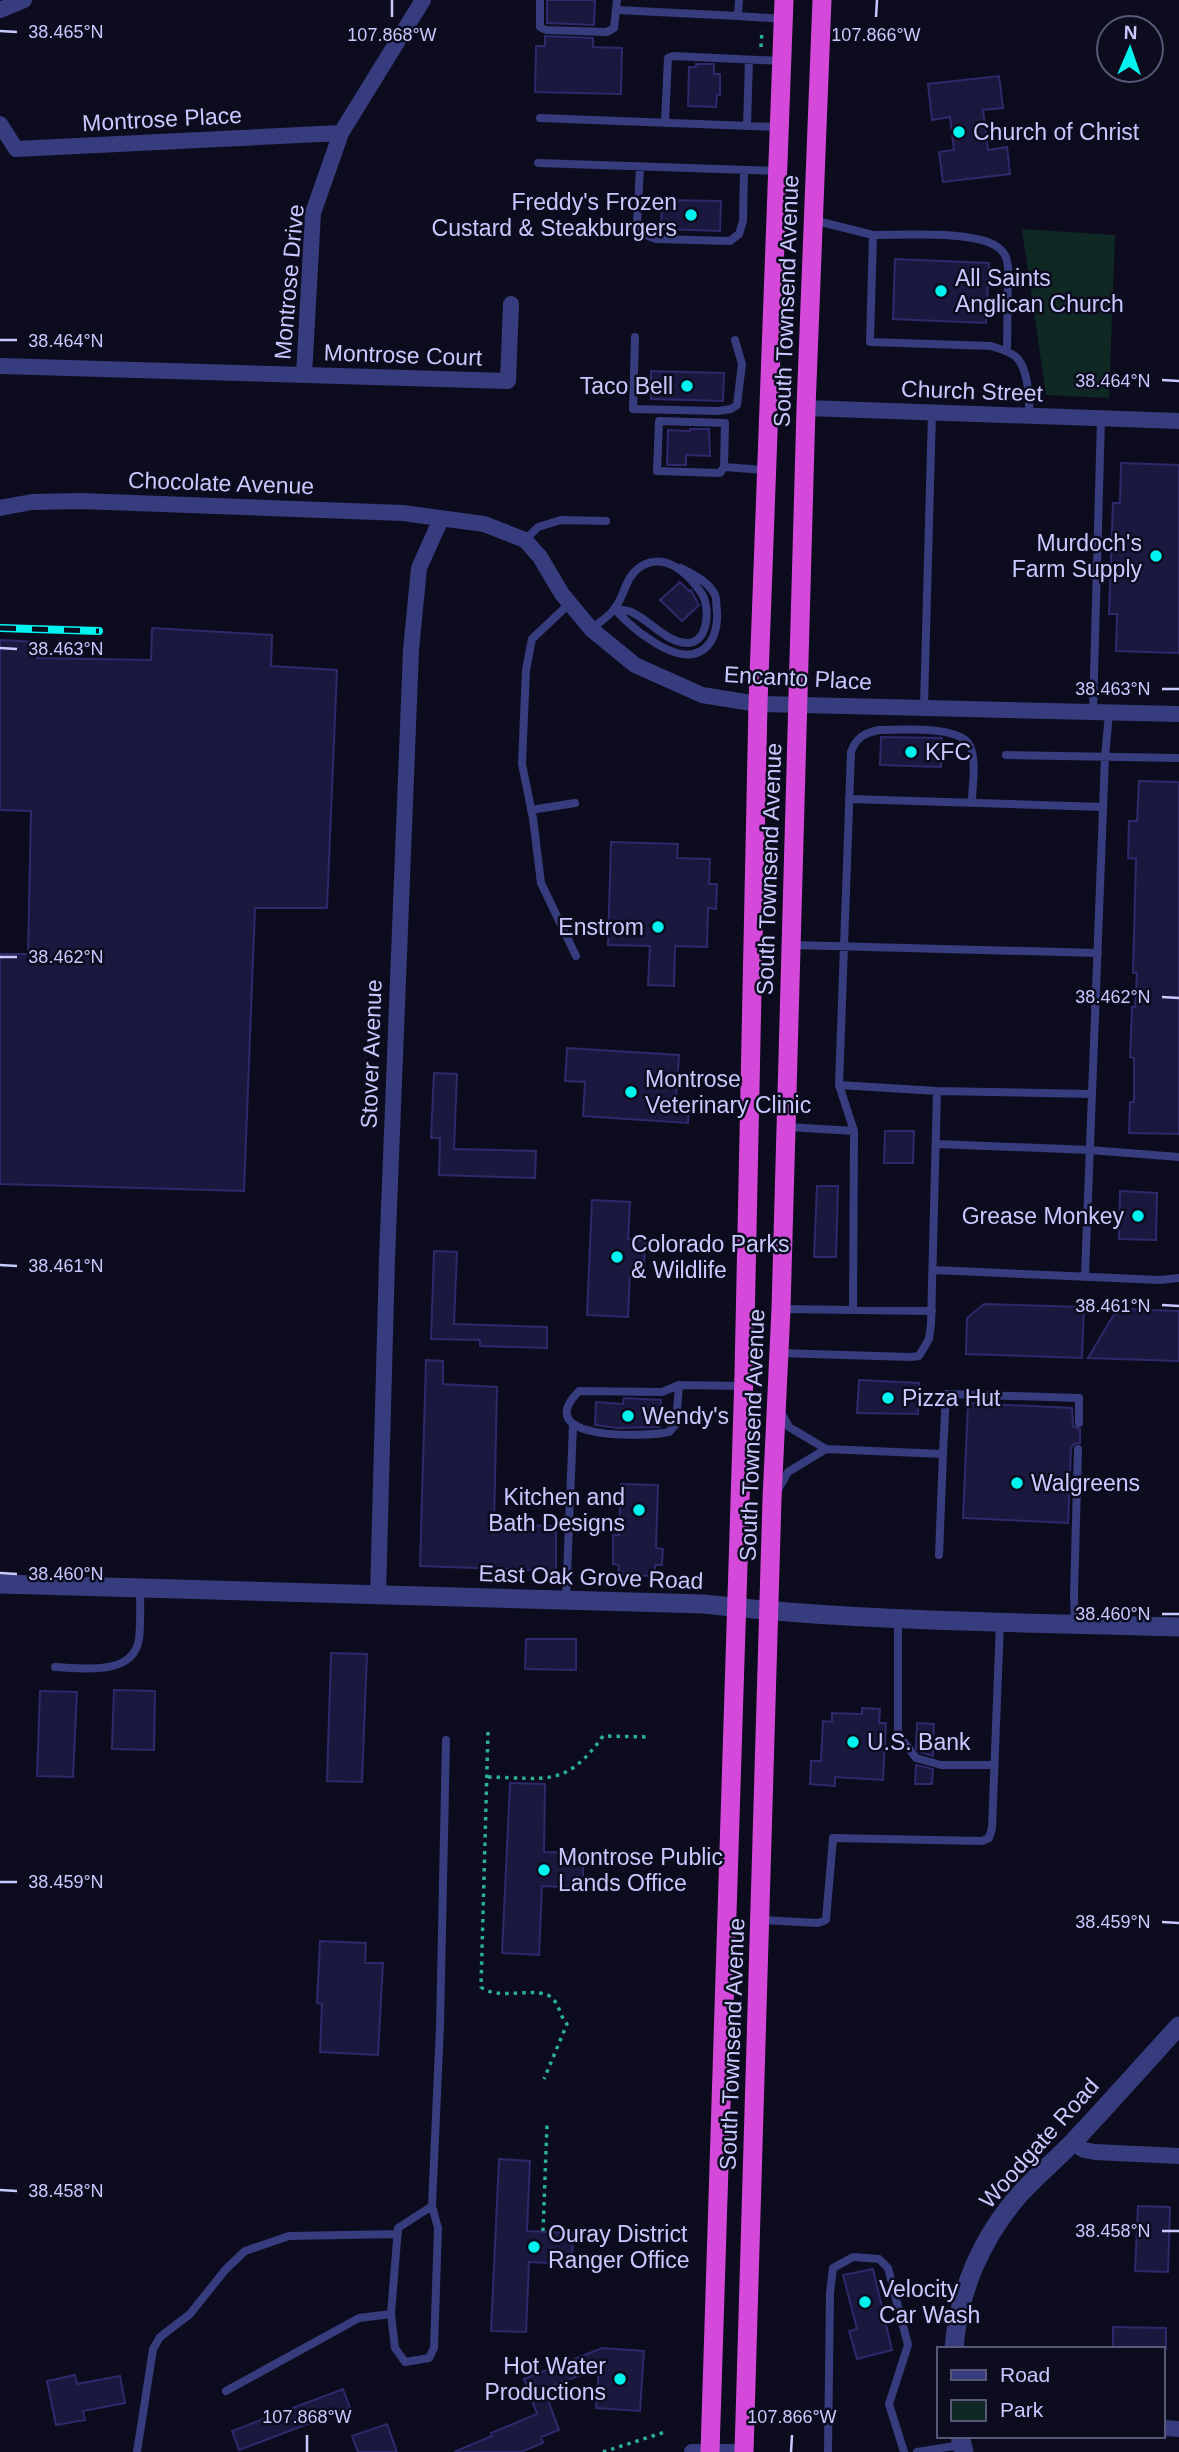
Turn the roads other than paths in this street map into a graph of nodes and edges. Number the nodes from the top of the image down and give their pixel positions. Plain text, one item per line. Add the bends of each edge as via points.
1 (23, 0) edge
2 (423, 0) edge
3 (540, 0) edge
4 (617, 0) edge
5 (739, 0) edge
6 (822, 0) edge
7 (783, 9) edge
8 (0, 10) edge
9 (617, 10) junction
10 (738, 16) junction
11 (749, 60) junction
12 (782, 61) junction
13 (540, 118) dead end
14 (665, 123) junction
15 (0, 124) edge
16 (747, 126) junction
17 (780, 127) junction
18 (341, 133) junction
19 (538, 163) dead end
20 (640, 167) junction
21 (744, 170) junction
22 (779, 171) junction
23 (813, 220) junction
24 (873, 235) junction
25 (511, 304) dead end
26 (635, 337) dead end
27 (736, 340) dead end
28 (1007, 351) junction
29 (0, 366) edge
30 (304, 375) junction
31 (806, 408) junction
32 (932, 413) junction
33 (1029, 416) junction
34 (1101, 418) junction
35 (1179, 421) edge
36 (724, 467) junction
37 (767, 470) junction
38 (0, 508) edge
39 (441, 519) junction
40 (606, 521) dead end
41 (525, 540) junction
42 (570, 603) junction
43 (615, 609) junction
44 (591, 629) junction
45 (758, 704) junction
46 (798, 704) junction
47 (924, 706) junction
48 (1101, 712) junction
49 (1179, 714) edge
50 (1006, 755) dead end
51 (1105, 757) junction
52 (1179, 758) edge
53 (849, 799) junction
54 (972, 802) junction
55 (575, 803) dead end
56 (1103, 807) junction
57 (531, 810) junction
58 (792, 945) junction
59 (844, 947) junction
60 (1098, 953) junction
61 (576, 956) dead end
62 (839, 1085) junction
63 (937, 1091) junction
64 (1092, 1094) junction
65 (787, 1127) junction
66 (854, 1131) junction
67 (936, 1144) junction
68 (1090, 1150) junction
69 (1179, 1157) edge
70 (933, 1270) junction
71 (1085, 1275) junction
72 (1179, 1278) edge
73 (781, 1309) junction
74 (853, 1309) junction
75 (932, 1311) junction
76 (778, 1353) junction
77 (679, 1385) junction
78 (743, 1386) junction
79 (777, 1406) junction
80 (1079, 1423) dead end
81 (573, 1425) junction
82 (827, 1449) junction
83 (1078, 1449) dead end
84 (943, 1454) junction
85 (772, 1499) junction
86 (939, 1556) dead end
87 (0, 1584) edge
88 (140, 1589) junction
89 (378, 1595) junction
90 (566, 1600) junction
91 (738, 1607) junction
92 (769, 1610) junction
93 (898, 1618) junction
94 (1000, 1623) junction
95 (1076, 1623) junction
96 (1179, 1627) edge
97 (55, 1667) dead end
98 (446, 1740) dead end
99 (994, 1765) junction
100 (760, 1920) junction
101 (1179, 2026) edge
102 (1073, 2143) junction
103 (1179, 2156) edge
104 (432, 2206) junction
105 (398, 2234) junction
106 (391, 2314) junction
107 (954, 2347) edge
108 (226, 2391) dead end
109 (962, 2444) edge
110 (136, 2452) edge
111 (704, 2452) edge
112 (744, 2452) edge
113 (828, 2452) edge
114 (904, 2452) edge
115 (917, 2452) edge

1 - 8 street
2 - 18 street, Montrose Drive
3 - 9 lane via 540,27 546,30 607,32 614,28
4 - 9 lane
5 - 10 lane
6 - 23 highway, South Townsend Avenue
7 - 10 lane
7 - 12 highway, South Townsend Avenue
9 - 10 lane
11 - 12 lane
11 - 14 lane via 668,58
11 - 16 lane
12 - 17 highway, South Townsend Avenue
13 - 14 lane
14 - 16 lane
15 - 18 street, Montrose Place via 16,149
16 - 17 lane
17 - 22 highway, South Townsend Avenue
18 - 30 street, Montrose Drive via 313,213
19 - 20 lane
20 - 21 lane
20 - 21 lane via 637,223 643,234 656,239 730,241 739,234
21 - 22 lane
22 - 37 highway, South Townsend Avenue
23 - 24 lane
23 - 31 highway, South Townsend Avenue
24 - 28 lane via 977,237 998,246 1008,267
24 - 28 lane via 870,342 991,346
25 - 30 street, Montrose Court via 508,381
26 - 27 lane via 633,409 719,411 737,405 742,364
28 - 33 lane via 1018,359 1030,394
29 - 30 street, Montrose Drive
31 - 32 street, Church Street
31 - 46 highway, South Townsend Avenue
32 - 33 street, Church Street
32 - 47 lane
33 - 34 street, Church Street
34 - 35 street, Church Street
34 - 48 lane
36 - 36 lane via 725,422 659,421 657,471 720,473
36 - 37 lane
37 - 45 highway, South Townsend Avenue
38 - 39 street, Chocolate Avenue via 81,501 403,513
39 - 41 street via 484,524
39 - 89 street, Stover Avenue via 419,568 411,650 387,1231
40 - 41 lane via 561,520 538,527
41 - 42 street, Encanto Place
42 - 44 street, Encanto Place
42 - 57 lane via 532,639 526,670 522,764
43 - 43 lane via 631,612 677,640 688,643 704,634 702,594 675,564 660,561 640,567 627,581
43 - 44 lane
44 - 45 street, Encanto Place via 635,665 672,683 702,695
45 - 46 street, Encanto Place
45 - 78 highway, South Townsend Avenue
46 - 47 street, Encanto Place
46 - 58 highway, South Townsend Avenue
47 - 48 street, Encanto Place
48 - 49 street, Encanto Place
48 - 51 lane
50 - 51 lane
51 - 52 lane
51 - 56 lane
53 - 54 lane
53 - 54 lane via 851,752 856,740 880,730 959,734 969,743 973,757
53 - 59 lane
54 - 56 lane
55 - 57 lane
56 - 60 lane
57 - 61 lane via 541,883
58 - 59 lane
58 - 65 highway, South Townsend Avenue
59 - 60 lane
59 - 62 lane
60 - 64 lane
62 - 63 lane
62 - 66 lane
63 - 64 lane
63 - 67 lane
64 - 68 lane
65 - 66 lane
65 - 73 highway, South Townsend Avenue
66 - 74 lane
67 - 68 lane
67 - 70 lane
68 - 69 lane
68 - 71 lane
70 - 71 lane
70 - 75 lane
71 - 72 lane
73 - 74 lane
73 - 76 highway, South Townsend Avenue
74 - 75 lane
75 - 76 lane via 929,1339 919,1356
76 - 79 highway, South Townsend Avenue
77 - 78 lane
77 - 81 lane via 662,1392 579,1391 570,1401 568,1415
77 - 81 lane via 676,1424 669,1432 610,1434 584,1432
78 - 91 highway, South Townsend Avenue
79 - 82 lane via 789,1427
79 - 85 highway, South Townsend Avenue
80 - 84 lane via 1079,1398 946,1394
81 - 90 lane
82 - 84 lane
82 - 85 lane via 788,1472
83 - 95 lane
84 - 86 lane
85 - 92 highway, South Townsend Avenue
87 - 88 street, East Oak Grove Road
88 - 89 street, East Oak Grove Road
88 - 97 lane via 139,1640 134,1653 113,1668
89 - 90 street, East Oak Grove Road
90 - 91 street, East Oak Grove Road
91 - 92 street, East Oak Grove Road
91 - 111 highway, South Townsend Avenue
92 - 93 street, East Oak Grove Road
92 - 100 highway, South Townsend Avenue
93 - 94 street, East Oak Grove Road
93 - 99 lane via 898,1734 916,1758 941,1765
94 - 95 street, East Oak Grove Road
94 - 99 lane
95 - 96 street, East Oak Grove Road
98 - 104 lane
99 - 100 lane via 989,1838 833,1838 826,1920
100 - 112 highway, South Townsend Avenue
101 - 102 street, Woodgate Road
102 - 103 street via 1095,2152
102 - 107 street, Woodgate Road via 1021,2193 983,2247 962,2298
104 - 105 lane via 398,2228
104 - 106 lane via 438,2228 434,2348 429,2358 405,2362 395,2348
105 - 106 lane
105 - 110 lane via 289,2236 245,2251 153,2349
106 - 108 lane via 359,2318
109 - 115 lane
111 - 112 street
113 - 114 lane via 833,2268 853,2257 879,2259 888,2268 908,2345 889,2404

